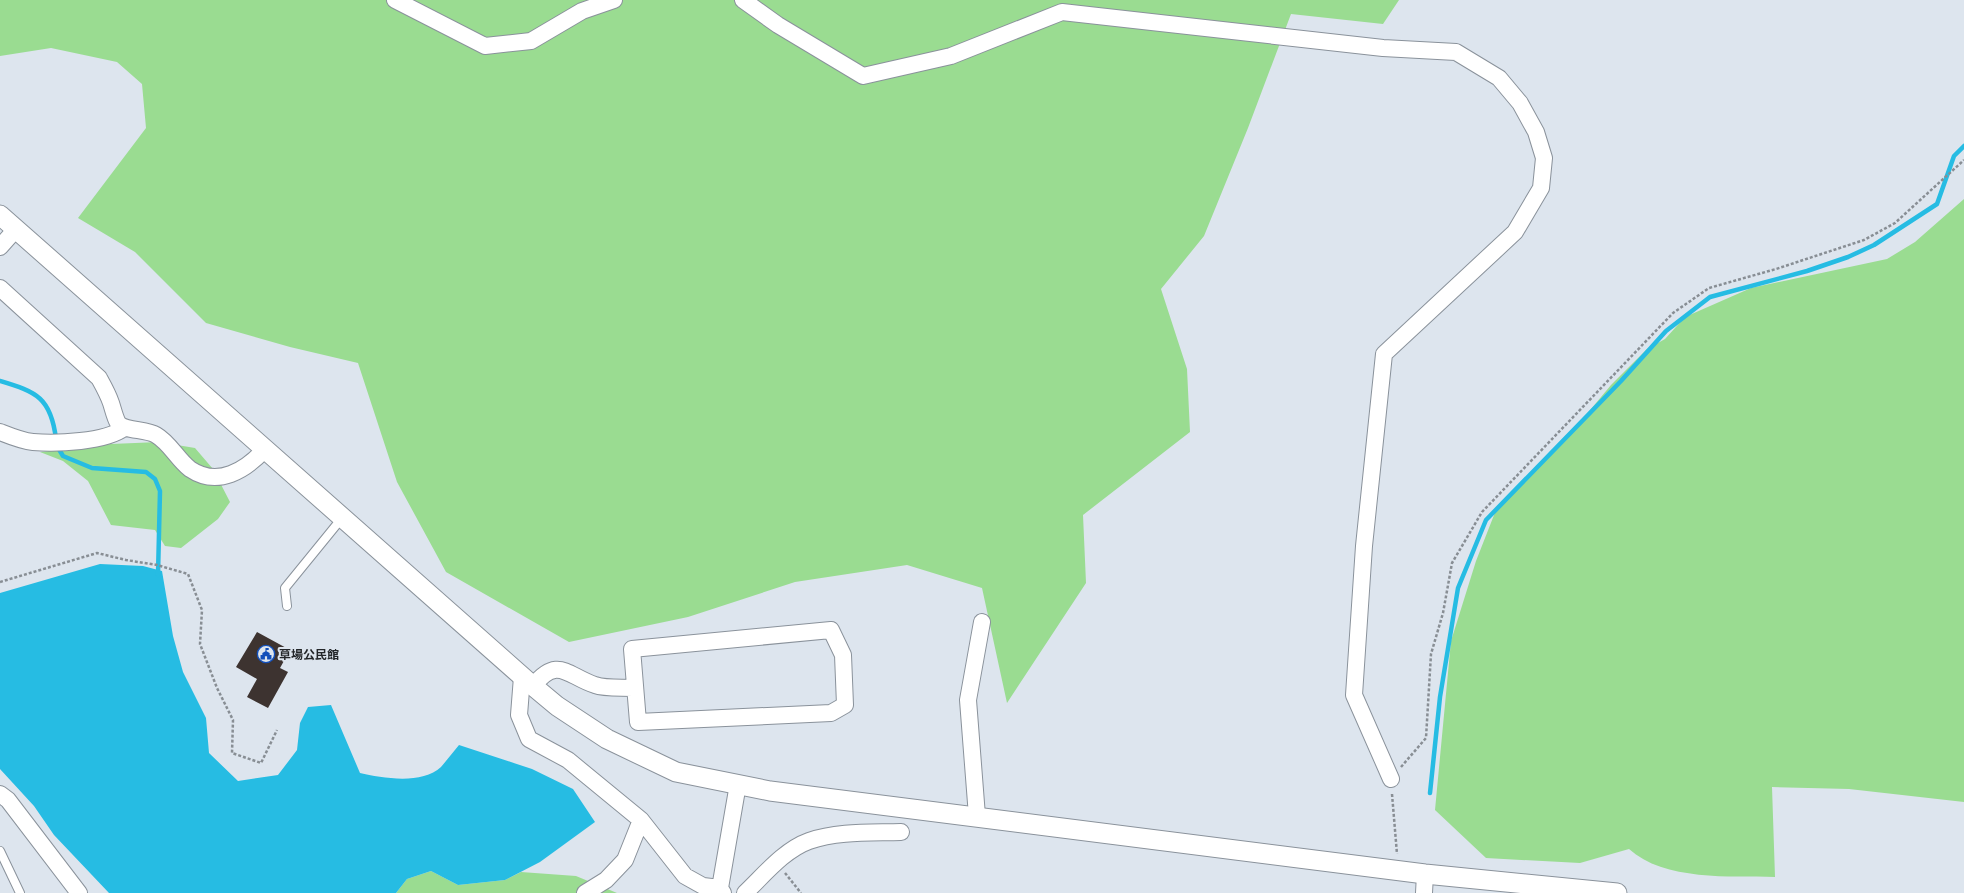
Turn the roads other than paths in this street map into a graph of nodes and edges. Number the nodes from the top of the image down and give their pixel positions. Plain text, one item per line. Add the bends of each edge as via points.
1 (395, 0) edge
2 (614, 0) edge
3 (743, 0) edge
4 (0, 215) edge
5 (16, 229) junction
6 (0, 247) edge
7 (0, 288) edge
8 (124, 428) junction
9 (0, 432) edge
10 (265, 449) junction
11 (342, 518) junction
12 (287, 606) dead end
13 (982, 622) dead end
14 (528, 682) junction
15 (635, 688) junction
16 (1391, 779) road end
17 (738, 784) junction
18 (0, 794) edge
19 (977, 816) junction
20 (640, 820) junction
21 (901, 832) dead end
22 (0, 851) edge
23 (1425, 874) junction
24 (722, 890) edge
25 (20, 893) edge
26 (79, 893) edge
27 (585, 893) edge
28 (745, 893) edge
29 (1424, 893) edge
30 (1617, 893) edge

1 - 2 street via 485,46 531,41 582,11
3 - 16 street via 778,25 863,76 951,56 1062,12 1383,48 1456,52 1498,78 1520,104 1536,132 1544,158 1541,188 1515,232 1384,354 1364,546 1354,695
4 - 5 street
5 - 6 street
5 - 10 street
7 - 8 street via 99,378 118,424
8 - 9 street via 110,436 70,441 32,442
8 - 10 street via 150,432 162,438 190,469 211,477 235,474 254,461
10 - 11 street
11 - 12 lane via 285,588
11 - 14 street
13 - 19 street via 968,700
14 - 15 street via 551,670 566,671 595,686
14 - 17 street via 557,706 607,740 676,772
14 - 20 street via 519,715 529,739 568,760
15 - 15 street via 632,649 831,630 843,655 845,705 831,713 638,722
17 - 19 street via 770,791
17 - 24 street
18 - 26 street via 8,800
19 - 23 street
20 - 24 street via 685,876 703,886
20 - 27 street via 625,860 606,880
21 - 28 street via 834,835 808,841 787,853
22 - 25 lane
23 - 29 street
23 - 30 street

